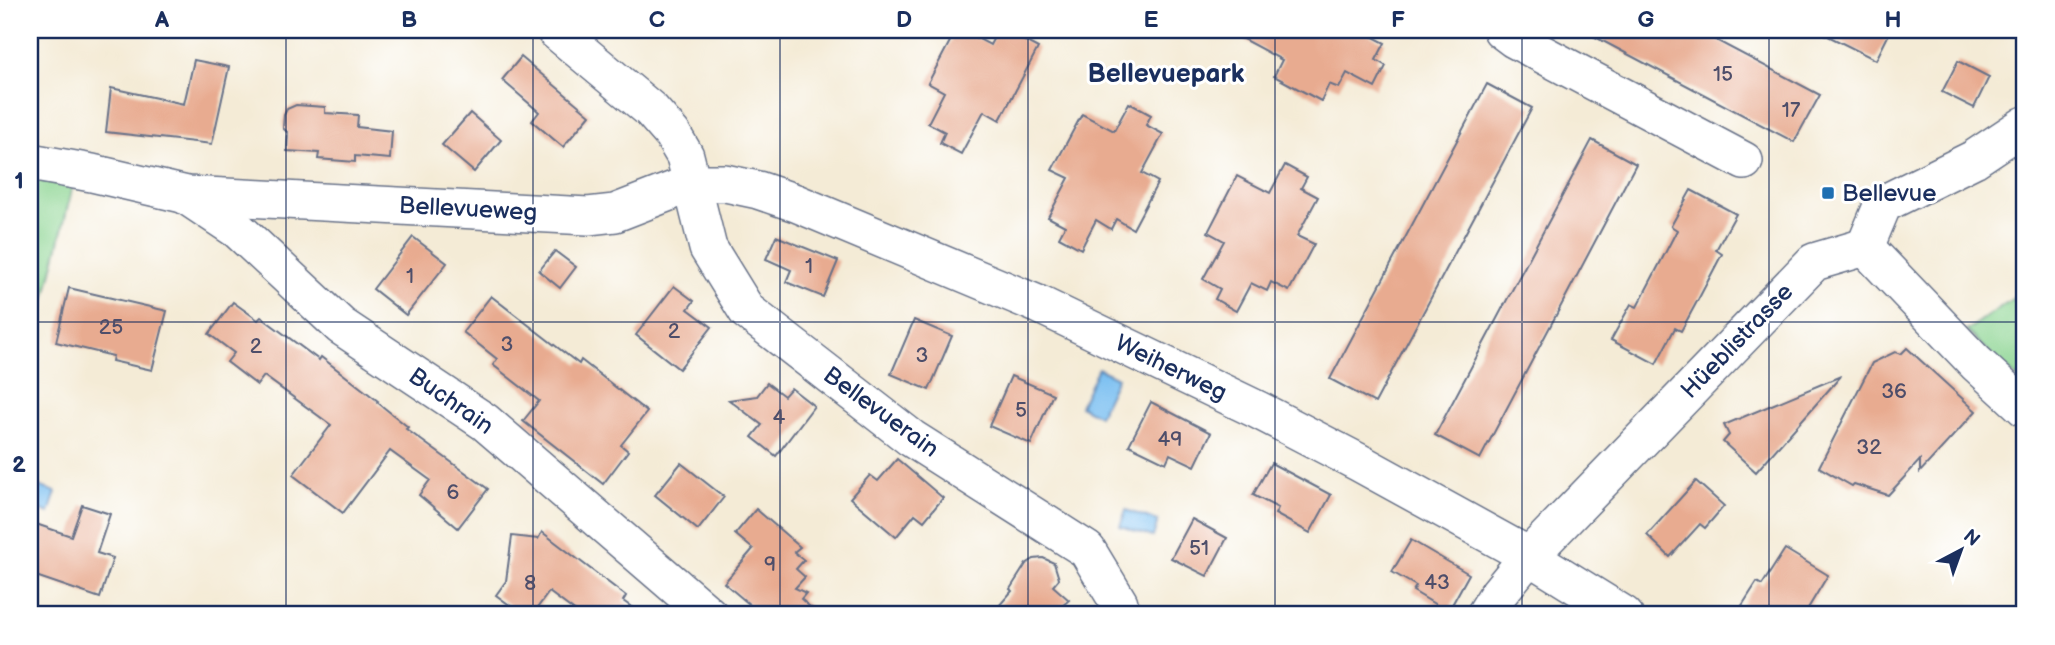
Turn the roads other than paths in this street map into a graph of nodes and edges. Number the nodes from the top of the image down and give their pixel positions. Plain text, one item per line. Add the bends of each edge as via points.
1 (555, 30) edge
2 (1502, 30) edge
3 (2025, 125) edge
4 (1744, 161) dead end
5 (30, 162) edge
6 (692, 183) junction
7 (187, 195) junction
8 (1865, 247) junction
9 (2025, 408) edge
10 (1529, 556) junction
11 (1119, 603) dead end
12 (709, 615) edge
13 (1485, 615) edge
14 (1624, 615) edge

1 - 6 street via 651,110 685,156
2 - 4 street
3 - 8 street via 1974,159 1883,204
5 - 7 street, Bellevueweg
6 - 7 street, Bellevueweg via 615,213 588,216
6 - 10 street, Weiherweg via 725,183 796,203 1040,304 1292,428
6 - 11 street, Bellevuerain via 708,248 747,311 911,438 1087,550
7 - 12 street, Buchrain via 238,230 341,326 485,422
8 - 9 street
8 - 10 street, Hüeblistrasse via 1814,262
10 - 13 street, Hüeblistrasse
10 - 14 street, Weiherweg

